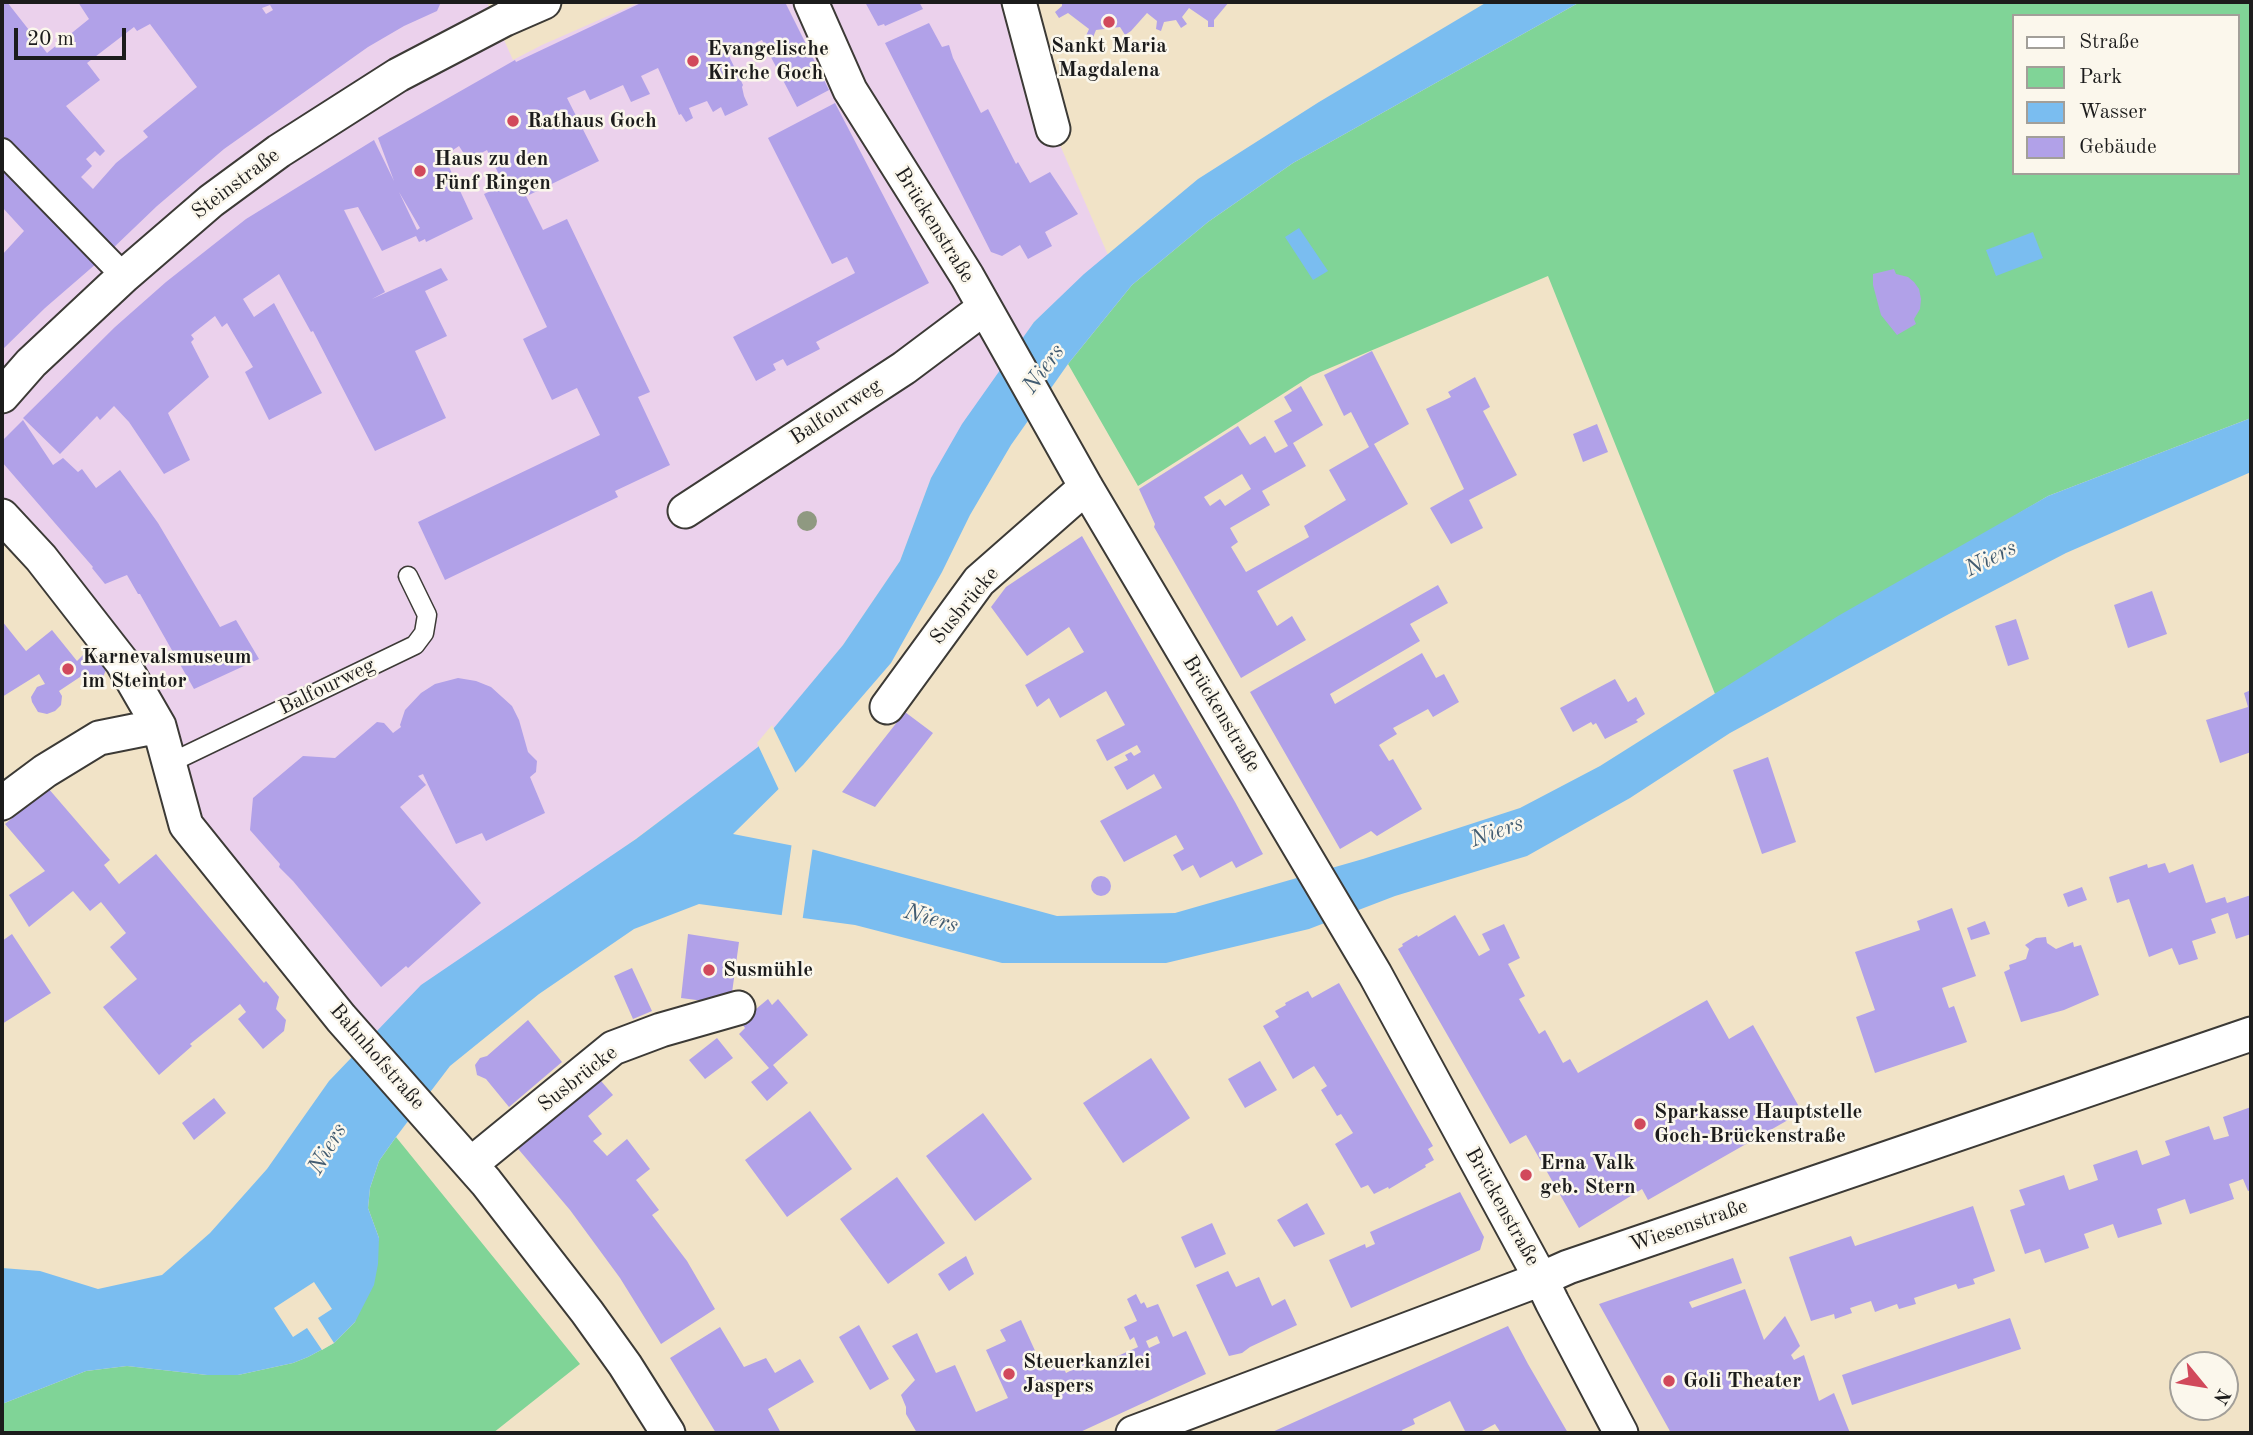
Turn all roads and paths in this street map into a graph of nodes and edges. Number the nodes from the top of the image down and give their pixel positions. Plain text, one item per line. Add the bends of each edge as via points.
1 (544, 2) edge
2 (811, 2) edge
3 (1019, 2) edge
4 (1053, 129) dead end
5 (2, 150) edge
6 (124, 276) junction
7 (984, 308) junction
8 (2, 396) edge
9 (1086, 486) junction
10 (685, 510) dead end
11 (2, 516) edge
12 (408, 576) dead end
13 (887, 707) dead end
14 (159, 726) junction
15 (170, 763) junction
16 (2, 803) edge
17 (738, 1008) dead end
18 (2251, 1034) edge
19 (471, 1164) junction
20 (1541, 1279) junction
21 (668, 1433) edge
22 (1133, 1433) edge
23 (1621, 1433) edge

1 - 6 street, Steinstraße via 398,75 279,151 211,201
2 - 7 street, Brückenstraße via 850,90
3 - 4 street
5 - 6 street
6 - 8 street, Steinstraße
7 - 9 street, Brückenstraße
7 - 10 street, Balfourweg via 904,368
9 - 13 street, Susbrücke via 979,581
9 - 20 street, Brückenstraße via 1375,974
11 - 14 street, Bahnhofstraße via 122,662
12 - 15 lane, Balfourweg via 427,615 424,633 415,645
14 - 15 street, Bahnhofstraße
14 - 16 street via 99,738
15 - 19 street, Bahnhofstraße via 186,825 341,1018
17 - 19 street, Susbrücke via 613,1048
18 - 20 street, Wiesenstraße
19 - 21 street, Bahnhofstraße via 587,1312
20 - 22 street, Wiesenstraße
20 - 23 street, Brückenstraße

